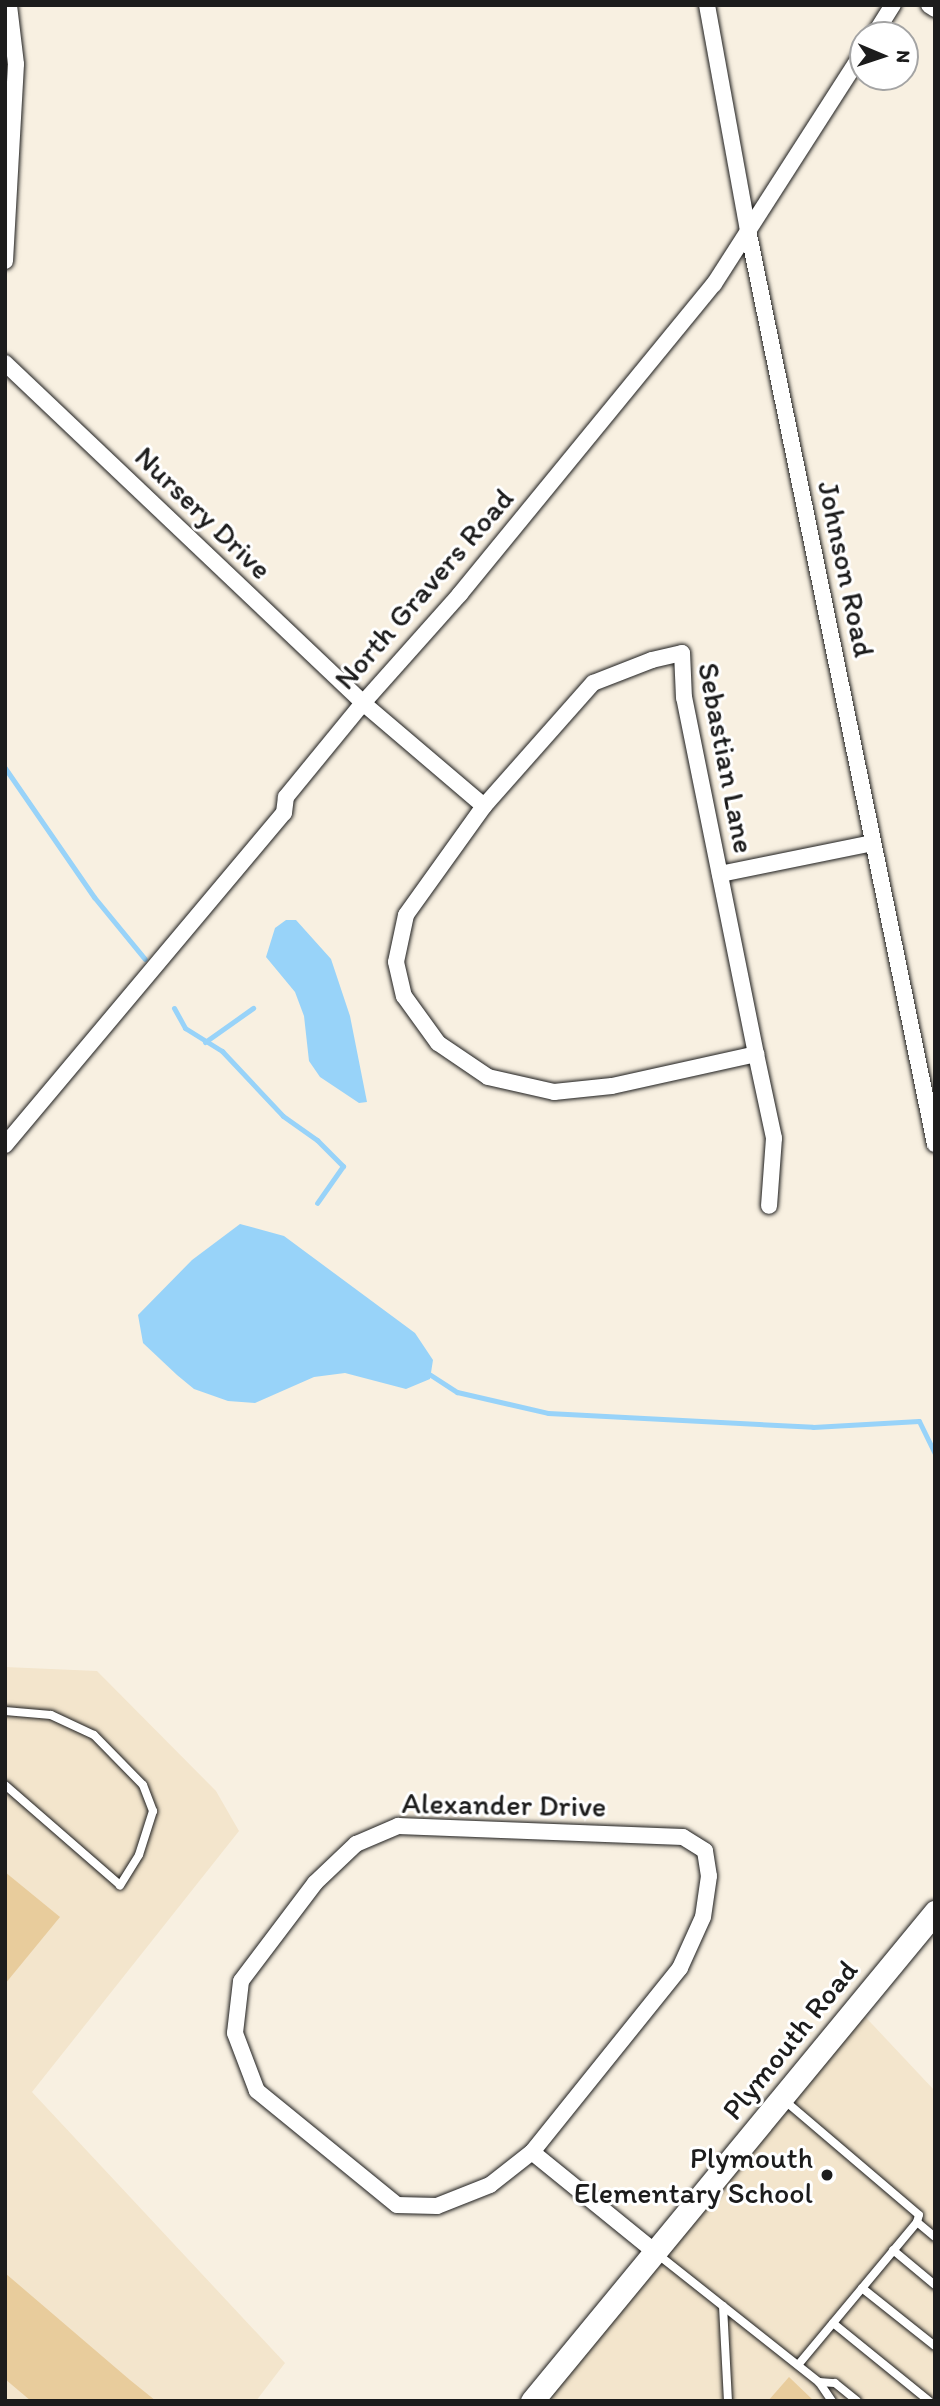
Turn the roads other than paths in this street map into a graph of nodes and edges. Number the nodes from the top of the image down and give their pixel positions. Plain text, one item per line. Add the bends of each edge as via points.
1 (9, 5) edge
2 (707, 5) edge
3 (893, 5) edge
4 (929, 5) edge
5 (935, 9) edge
6 (883, 21) edge
7 (849, 74) edge
8 (748, 230) junction
9 (5, 261) edge
10 (5, 363) edge
11 (363, 703) junction
12 (484, 806) junction
13 (873, 843) junction
14 (720, 874) junction
15 (756, 1054) junction
16 (935, 1144) edge
17 (5, 1146) edge
18 (769, 1206) dead end
19 (5, 1711) edge
20 (5, 1785) edge
21 (935, 1912) edge
22 (782, 2098) junction
23 (532, 2152) junction
24 (917, 2222) junction
25 (935, 2237) edge
26 (893, 2250) junction
27 (655, 2252) junction
28 (935, 2284) edge
29 (862, 2288) junction
30 (723, 2306) junction
31 (832, 2323) junction
32 (935, 2346) edge
33 (798, 2365) junction
34 (819, 2382) junction
35 (532, 2401) edge
36 (728, 2401) edge
37 (832, 2401) edge
38 (857, 2401) edge
39 (929, 2401) edge

1 - 9 street via 16,64
2 - 8 street, Johnson Road
3 - 6 street
4 - 5 street
7 - 8 street, North Gravers Road
8 - 11 street, North Gravers Road via 697,304 460,594
8 - 13 street, Johnson Road
10 - 11 street, Nursery Drive
11 - 12 street
11 - 17 street, North Gravers Road via 286,797 284,813
12 - 14 street, Sebastian Lane via 593,683 682,653 684,698
12 - 15 street, Sebastian Lane via 405,915 398,950 396,962 404,996 438,1043 488,1077 554,1092 612,1086
13 - 14 street, Sebastian Lane
13 - 16 street, Johnson Road
14 - 15 street, Sebastian Lane
15 - 18 street, Sebastian Lane via 774,1138
19 - 20 lane via 51,1715 94,1735 144,1785 153,1811 139,1855 120,1885
21 - 22 main road, Plymouth Road
22 - 24 lane via 919,2215
22 - 27 main road, Plymouth Road
23 - 23 street, Alexander Drive via 680,1968 703,1917 709,1876 705,1851 683,1837 398,1826 356,1844 315,1883 242,1981 235,2033 257,2091 397,2205 437,2206 490,2185
23 - 27 street
24 - 25 lane
24 - 26 lane
26 - 28 lane
26 - 29 lane
27 - 30 lane
27 - 35 main road, Plymouth Road
29 - 31 lane
29 - 32 lane
30 - 33 lane
30 - 36 lane
31 - 33 lane
31 - 39 lane
33 - 34 lane
34 - 37 lane
34 - 38 lane via 835,2383

